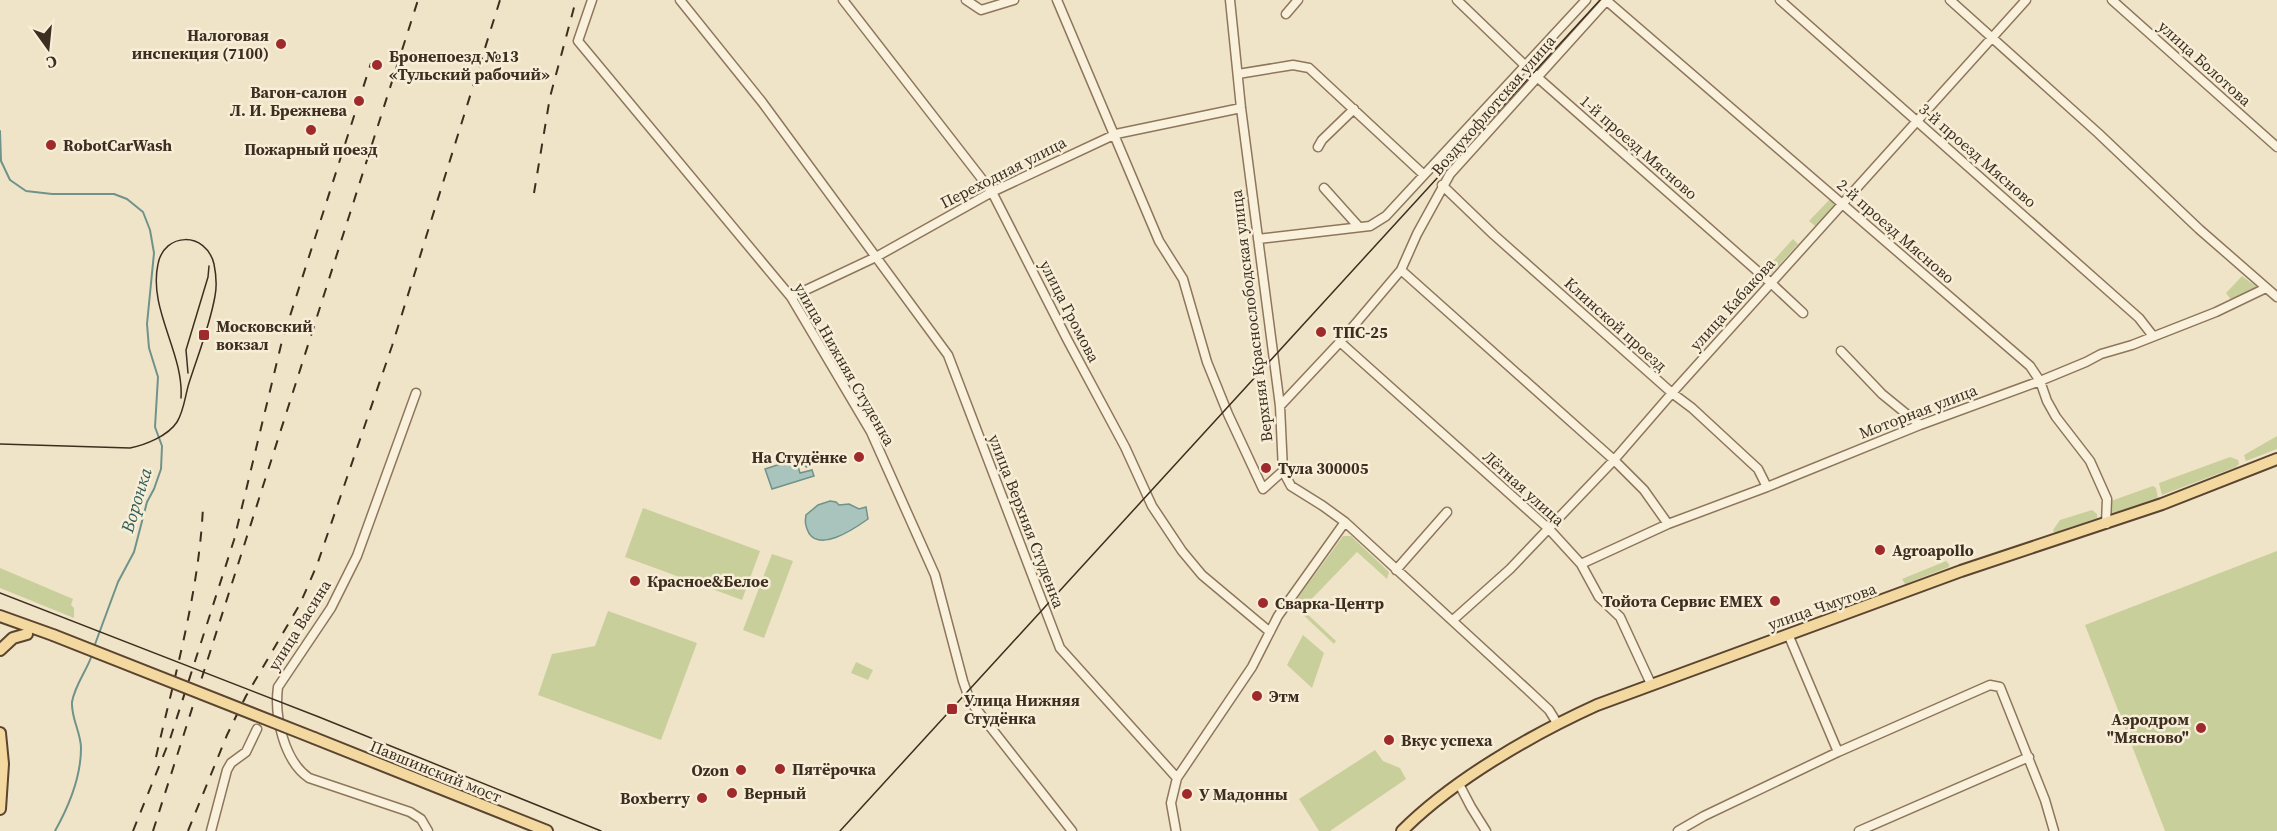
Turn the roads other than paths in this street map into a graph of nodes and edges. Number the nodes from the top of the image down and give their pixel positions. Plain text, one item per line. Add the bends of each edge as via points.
1 (592, 0) edge
2 (680, 0) edge
3 (843, 0) edge
4 (966, 0) edge
5 (1014, 0) edge
6 (1057, 0) edge
7 (1230, 0) edge
8 (1298, 0) edge
9 (1457, 0) edge
10 (1586, 0) edge
11 (1607, 0) edge
12 (1780, 0) edge
13 (1950, 0) edge
14 (2026, 0) edge
15 (2112, 0) edge
16 (1286, 14) dead end
17 (1993, 38) junction
18 (1525, 66) junction
19 (1238, 74) junction
20 (1537, 77) junction
21 (1241, 108) junction
22 (1354, 109) junction
23 (1917, 123) junction
24 (1116, 134) junction
25 (1318, 147) dead end
26 (2277, 147) edge
27 (1424, 175) junction
28 (1442, 185) junction
29 (1324, 188) dead end
30 (992, 192) junction
31 (1841, 204) junction
32 (1359, 227) junction
33 (1258, 239) junction
34 (876, 256) junction
35 (1401, 270) junction
36 (1772, 284) junction
37 (2266, 288) junction
38 (791, 297) junction
39 (2277, 297) edge
40 (1803, 313) dead end
41 (2153, 336) junction
42 (1340, 342) junction
43 (1841, 351) dead end
44 (2040, 381) junction
45 (416, 393) dead end
46 (1672, 393) junction
47 (1280, 406) junction
48 (1920, 425) junction
49 (2277, 459) edge
50 (1614, 460) junction
51 (1283, 471) junction
52 (1767, 487) junction
53 (1447, 512) dead end
54 (1345, 522) junction
55 (1668, 524) junction
56 (2106, 524) junction
57 (1549, 529) junction
58 (1581, 564) junction
59 (1396, 570) junction
60 (0, 616) edge
61 (1453, 620) junction
62 (1270, 632) junction
63 (27, 634) joint
64 (1788, 634) junction
65 (53, 635) junction
66 (0, 650) edge
67 (1651, 684) junction
68 (1557, 723) junction
69 (256, 729) dead end
70 (0, 733) edge
71 (1838, 752) junction
72 (2029, 757) junction
73 (1177, 778) junction
74 (1460, 784) junction
75 (0, 809) edge
76 (212, 831) edge
77 (429, 831) edge
78 (547, 831) edge
79 (1072, 831) edge
80 (1176, 831) edge
81 (1402, 831) edge
82 (1486, 831) edge
83 (1678, 831) edge
84 (1859, 831) edge
85 (2054, 831) edge

1 - 38 street, улица Нижняя Cтуденкa via 578,41
2 - 34 street, улица Верхняя Студенка via 762,102
3 - 30 street, улица Громова
4 - 5 street via 981,10
6 - 24 street
7 - 19 street, Верхняя Краснослободская улица
8 - 16 street
9 - 18 street, 1-й проезд Мясново
10 - 18 street, Воздухофлотская улица
11 - 20 street, Воздухофлотская улица
11 - 31 street, 2-й проезд Мясново
12 - 23 street, 3-й проезд Мясново
13 - 17 street
14 - 17 street, улица Кабакова
15 - 26 street, улица Болотова
17 - 23 street, улица Кабакова
17 - 37 street
18 - 20 street, 1-й проезд Мясново
18 - 27 street, Воздухофлотская улица
19 - 21 street, Верхняя Краснослободская улица
19 - 22 street via 1293,65 1309,68
20 - 28 street, Воздухофлотская улица
20 - 36 street, 1-й проезд Мясново
21 - 24 street, Переходная улица
21 - 33 street, Верхняя Краснослободская улица
22 - 25 street
22 - 27 street
23 - 31 street, улица Кабакова
23 - 41 street, 3-й проезд Мясново via 2131,310
24 - 30 street, Переходная улица
24 - 51 street via 1159,242 1183,279 1207,362 1263,489
27 - 32 street, Воздухофлотская улица via 1386,216 1370,226
28 - 35 street, Воздухофлотская улица
28 - 46 street, Клинской проезд
29 - 32 street
30 - 34 street, Переходная улица
30 - 62 street, улица Громова via 1152,506 1202,574
31 - 36 street, улица Кабакова
31 - 44 street, 2-й проезд Мясново via 2030,366
32 - 33 street, Воздухофлотская улица
33 - 47 street, Верхняя Краснослободская улица
34 - 38 street, Переходная улица
34 - 73 street, улица Верхняя Студенка via 948,355 1060,648
35 - 42 street, Воздухофлотская улица
35 - 50 street
36 - 40 street, 1-й проезд Мясново
36 - 46 street, улица Кабакова
37 - 39 street
37 - 41 street, Моторная улица
38 - 79 street, улица Нижняя Cтуденкa via 871,432 935,576 970,701
41 - 44 street, Моторная улица
42 - 47 street, Воздухофлотская улица
42 - 57 street, Лётная улица
43 - 48 street via 1882,394
44 - 48 street, Моторная улица
44 - 56 street, 2-й проезд Мясново via 2056,417 2090,461 2107,499
45 - 77 street, улица Васина via 357,556 331,608 278,687 276,699 279,729 302,774 410,812
46 - 50 street, улица Кабакова
46 - 52 street, Клинской проезд via 1758,469
47 - 51 street, Верхняя Краснослободская улица
48 - 52 street, Моторная улица
49 - 56 main road, улица Чмутова
50 - 55 street via 1644,490
50 - 57 street, улица Кабакова
51 - 54 street via 1291,486
52 - 55 street, Моторная улица
53 - 59 street
54 - 59 street
54 - 62 street
55 - 58 street, Моторная улица
56 - 64 main road, улица Чмутова via 1960,571
57 - 58 street, Лётная улица
57 - 61 street, улица Кабакова
58 - 67 street, Лётная улица via 1599,597 1620,617
59 - 61 street
60 - 65 main road, Павшинский мост
61 - 68 street via 1547,708
62 - 73 street via 1252,667
63 - 65 street
63 - 66 main road via 13,638
64 - 67 main road, улица Чмутова
64 - 71 street
65 - 78 main road, Павшинский мост, bridge
67 - 68 main road, улица Чмутова
68 - 74 main road, улица Чмутова
69 - 76 street via 246,752 227,770
70 - 75 main road
71 - 72 street via 1990,685 2000,687
71 - 83 street
72 - 84 street
72 - 85 street
73 - 80 street via 1171,804
74 - 81 main road, улица Чмутова
74 - 82 street

